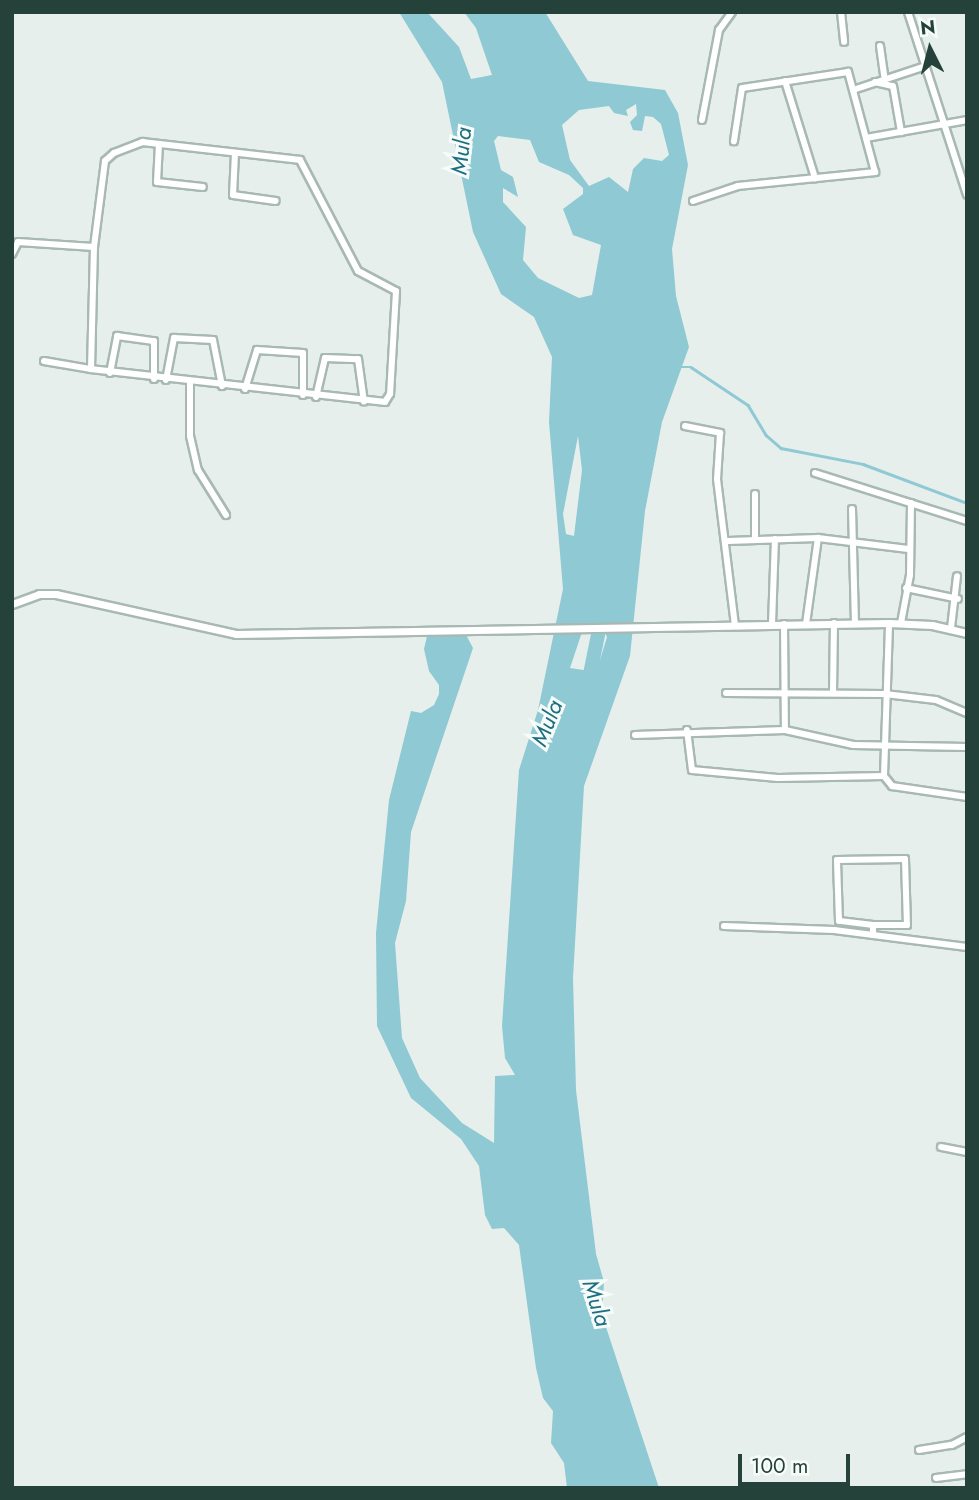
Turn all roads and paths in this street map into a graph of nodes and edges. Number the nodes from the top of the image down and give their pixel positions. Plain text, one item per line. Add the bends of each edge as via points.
1 (732, 12) edge
2 (841, 12) edge
3 (908, 12) edge
4 (844, 42) dead end
5 (880, 46) dead end
6 (926, 66) junction
7 (884, 76) junction
8 (785, 81) junction
9 (873, 81) junction
10 (853, 90) junction
11 (702, 120) dead end
12 (967, 120) edge
13 (944, 124) junction
14 (901, 132) junction
15 (866, 138) junction
16 (734, 141) dead end
17 (159, 144) junction
18 (235, 153) junction
19 (815, 178) junction
20 (203, 187) dead end
21 (967, 195) edge
22 (276, 201) dead end
23 (692, 201) dead end
24 (94, 247) junction
25 (12, 254) edge
26 (44, 362) dead end
27 (91, 369) junction
28 (110, 373) junction
29 (154, 379) junction
30 (166, 380) junction
31 (190, 383) junction
32 (222, 386) junction
33 (245, 389) junction
34 (303, 395) junction
35 (316, 397) junction
36 (364, 402) junction
37 (685, 426) dead end
38 (815, 473) dead end
39 (755, 494) dead end
40 (911, 503) junction
41 (852, 509) dead end
42 (226, 515) dead end
43 (967, 522) edge
44 (818, 538) junction
45 (755, 539) junction
46 (775, 539) junction
47 (851, 540) junction
48 (728, 541) junction
49 (908, 549) junction
50 (957, 576) dead end
51 (906, 588) junction
52 (958, 599) junction
53 (12, 604) edge
54 (855, 623) junction
55 (888, 623) junction
56 (901, 623) junction
57 (772, 624) junction
58 (785, 624) junction
59 (806, 624) junction
60 (834, 624) junction
61 (736, 625) junction
62 (951, 628) junction
63 (967, 633) edge
64 (785, 693) junction
65 (833, 693) junction
66 (726, 694) dead end
67 (885, 694) junction
68 (967, 713) edge
69 (687, 730) junction
70 (785, 730) junction
71 (635, 735) dead end
72 (884, 747) junction
73 (967, 747) edge
74 (884, 776) junction
75 (967, 796) edge
76 (873, 925) junction
77 (724, 926) dead end
78 (873, 935) junction
79 (967, 947) edge
80 (941, 1147) dead end
81 (967, 1152) edge
82 (967, 1437) edge
83 (919, 1450) dead end
84 (967, 1474) edge
85 (936, 1478) dead end

1 - 11 street via 719,30
2 - 4 street
3 - 6 street
5 - 7 street
6 - 7 street
6 - 13 street
7 - 9 street
8 - 10 street via 848,72
8 - 16 street via 742,88
8 - 19 street
9 - 10 street
9 - 14 street via 893,86
10 - 15 street
12 - 13 street
13 - 14 street
13 - 21 street
14 - 15 street
15 - 19 street via 875,172
17 - 18 street
17 - 20 street via 157,182
17 - 24 street via 130,146 105,161
18 - 22 street via 233,195
18 - 36 street via 300,160 358,271 396,291 390,394 385,402
19 - 23 street via 738,186
24 - 25 street via 19,242
24 - 27 street
26 - 27 street
27 - 28 street
28 - 29 street
28 - 29 street via 117,336 154,341
29 - 30 street
30 - 31 street
30 - 32 street via 174,338 213,340
31 - 32 street
31 - 42 street via 190,436 198,470
32 - 33 street
33 - 34 street
33 - 34 street via 257,350 303,353
34 - 35 street
35 - 36 street
35 - 36 street via 325,358 358,359
37 - 48 street via 720,433 717,479
38 - 40 street
39 - 45 street
40 - 43 street
40 - 49 street
41 - 47 street
44 - 46 street
44 - 47 street
44 - 59 street
45 - 46 street
45 - 48 street
46 - 57 street
47 - 49 street
47 - 54 street
48 - 61 street
49 - 51 street
50 - 52 street
51 - 52 street
51 - 56 street
52 - 62 street
53 - 61 street via 39,594 56,594 236,634
54 - 55 street
54 - 60 street
55 - 56 street
55 - 67 street
56 - 62 street
57 - 58 street
57 - 61 street
58 - 59 street
58 - 64 street
59 - 60 street
60 - 65 street
62 - 63 street
64 - 65 street
64 - 66 street
64 - 70 street
65 - 67 street
67 - 68 street via 936,700
67 - 72 street
69 - 70 street
69 - 71 street
69 - 74 street via 692,770 778,778
70 - 72 street
72 - 73 street
72 - 74 street
74 - 75 street via 892,786
76 - 76 street via 839,921 837,860 905,859 907,925
76 - 78 street
77 - 78 street
78 - 79 street
80 - 81 street
82 - 83 street via 952,1445
84 - 85 street

